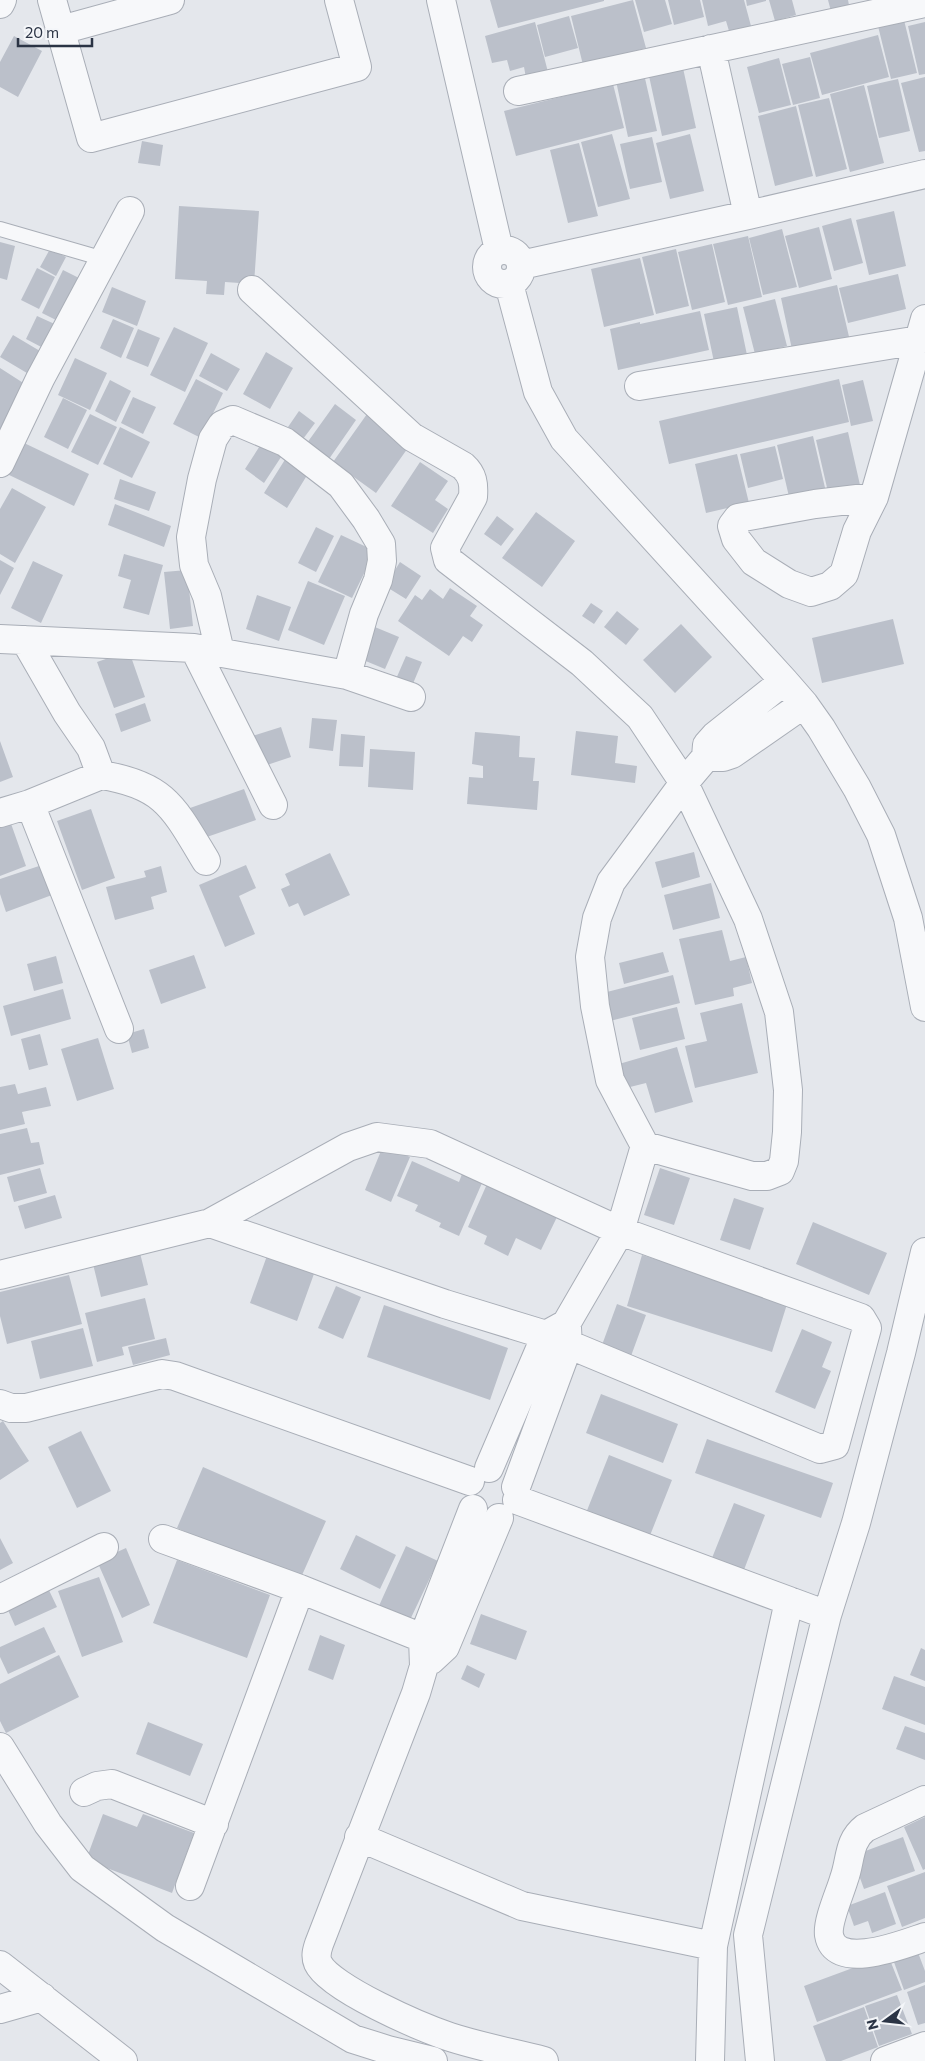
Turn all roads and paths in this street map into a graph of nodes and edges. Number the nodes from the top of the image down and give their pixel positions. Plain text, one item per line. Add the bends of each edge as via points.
1 (2, 0) edge
2 (52, 0) edge
3 (170, 0) edge
4 (339, 0) edge
5 (441, 0) edge
6 (925, 3) edge
7 (0, 4) edge
8 (61, 30) junction
9 (711, 49) junction
10 (518, 91) dead end
11 (925, 174) edge
12 (130, 211) dead end
13 (748, 215) junction
14 (0, 229) edge
15 (104, 259) junction
16 (510, 266) junction
17 (252, 290) dead end
18 (922, 329) edge
19 (639, 386) dead end
20 (0, 463) edge
21 (874, 497) junction
22 (12, 639) edge
23 (207, 650) junction
24 (347, 674) junction
25 (784, 681) junction
26 (411, 697) dead end
27 (804, 704) junction
28 (706, 757) junction
29 (101, 775) junction
30 (684, 783) junction
31 (30, 804) junction
32 (273, 805) dead end
33 (0, 813) edge
34 (206, 861) dead end
35 (925, 1007) edge
36 (119, 1029) dead end
37 (645, 1146) junction
38 (210, 1223) junction
39 (620, 1231) junction
40 (925, 1252) edge
41 (0, 1275) edge
42 (560, 1335) junction
43 (0, 1404) edge
44 (479, 1474) junction
45 (511, 1501) junction
46 (473, 1509) junction
47 (163, 1539) dead end
48 (104, 1547) dead end
49 (300, 1589) junction
50 (0, 1599) edge
51 (790, 1602) junction
52 (827, 1615) junction
53 (434, 1642) junction
54 (5, 1756) edge
55 (84, 1792) dead end
56 (925, 1800) edge
57 (214, 1824) junction
58 (359, 1837) junction
59 (190, 1886) dead end
60 (925, 1937) edge
61 (713, 1946) junction
62 (0, 1964) edge
63 (42, 1997) junction
64 (0, 2009) edge
65 (925, 2046) edge
66 (123, 2061) edge
67 (434, 2061) edge
68 (544, 2061) edge
69 (710, 2061) edge
70 (760, 2061) edge
71 (885, 2061) edge

1 - 7 street
2 - 8 street
3 - 8 street
4 - 8 street via 357,67 92,138
5 - 16 street
6 - 9 street
9 - 10 street
9 - 13 street
11 - 13 street
12 - 15 street
13 - 16 street
14 - 15 lane
15 - 20 street via 40,379
16 - 25 street via 538,392 564,439
17 - 30 street via 412,437 469,472 474,488 472,497 445,548 448,560 582,662 640,717
18 - 19 street
18 - 21 street
21 - 21 street via 857,531 844,574 830,586 811,592 789,584 754,562 736,539 732,526 738,518
22 - 23 street
22 - 29 street via 91,748
23 - 24 street
23 - 24 street via 206,596 194,565 191,537 213,439 222,425 233,420 285,442 341,485 381,544 378,580 364,614
23 - 32 street
24 - 26 street
25 - 27 street
25 - 28 street via 715,736 707,745
27 - 28 street via 732,754 723,758
27 - 35 street via 882,835 908,918
28 - 30 street
29 - 31 street
29 - 34 street via 140,784 156,793 183,822
30 - 37 street via 611,882 597,918 590,957 595,1006 610,1080
30 - 37 street via 748,919 779,1012 788,1090 784,1161 780,1171 767,1176 752,1176
31 - 33 street
31 - 36 street
37 - 39 street
38 - 39 street via 348,1146 377,1137 430,1144
38 - 41 street
38 - 42 street via 436,1300
39 - 42 street
39 - 42 street via 861,1318 867,1328 834,1444 820,1449
40 - 52 street via 856,1523
42 - 44 street
42 - 45 street
43 - 44 street via 26,1408 162,1374
44 - 45 street via 504,1470 512,1476
44 - 46 street via 467,1490
45 - 46 street via 490,1518
45 - 51 street
45 - 53 street
46 - 53 street
47 - 49 street
48 - 50 street
49 - 53 street
49 - 57 street
51 - 52 street
51 - 61 street
52 - 70 street via 748,1935
53 - 58 street
54 - 67 street via 48,1824 82,1868 165,1928 353,2039
55 - 57 street via 112,1784
56 - 60 street via 857,1834 829,1936 836,1948 846,1954 882,1951
57 - 59 street
58 - 61 street via 522,1906
58 - 68 street via 317,1952 323,1971 378,2006 450,2037
61 - 69 street
62 - 63 street
63 - 64 street
63 - 66 street
65 - 71 street

